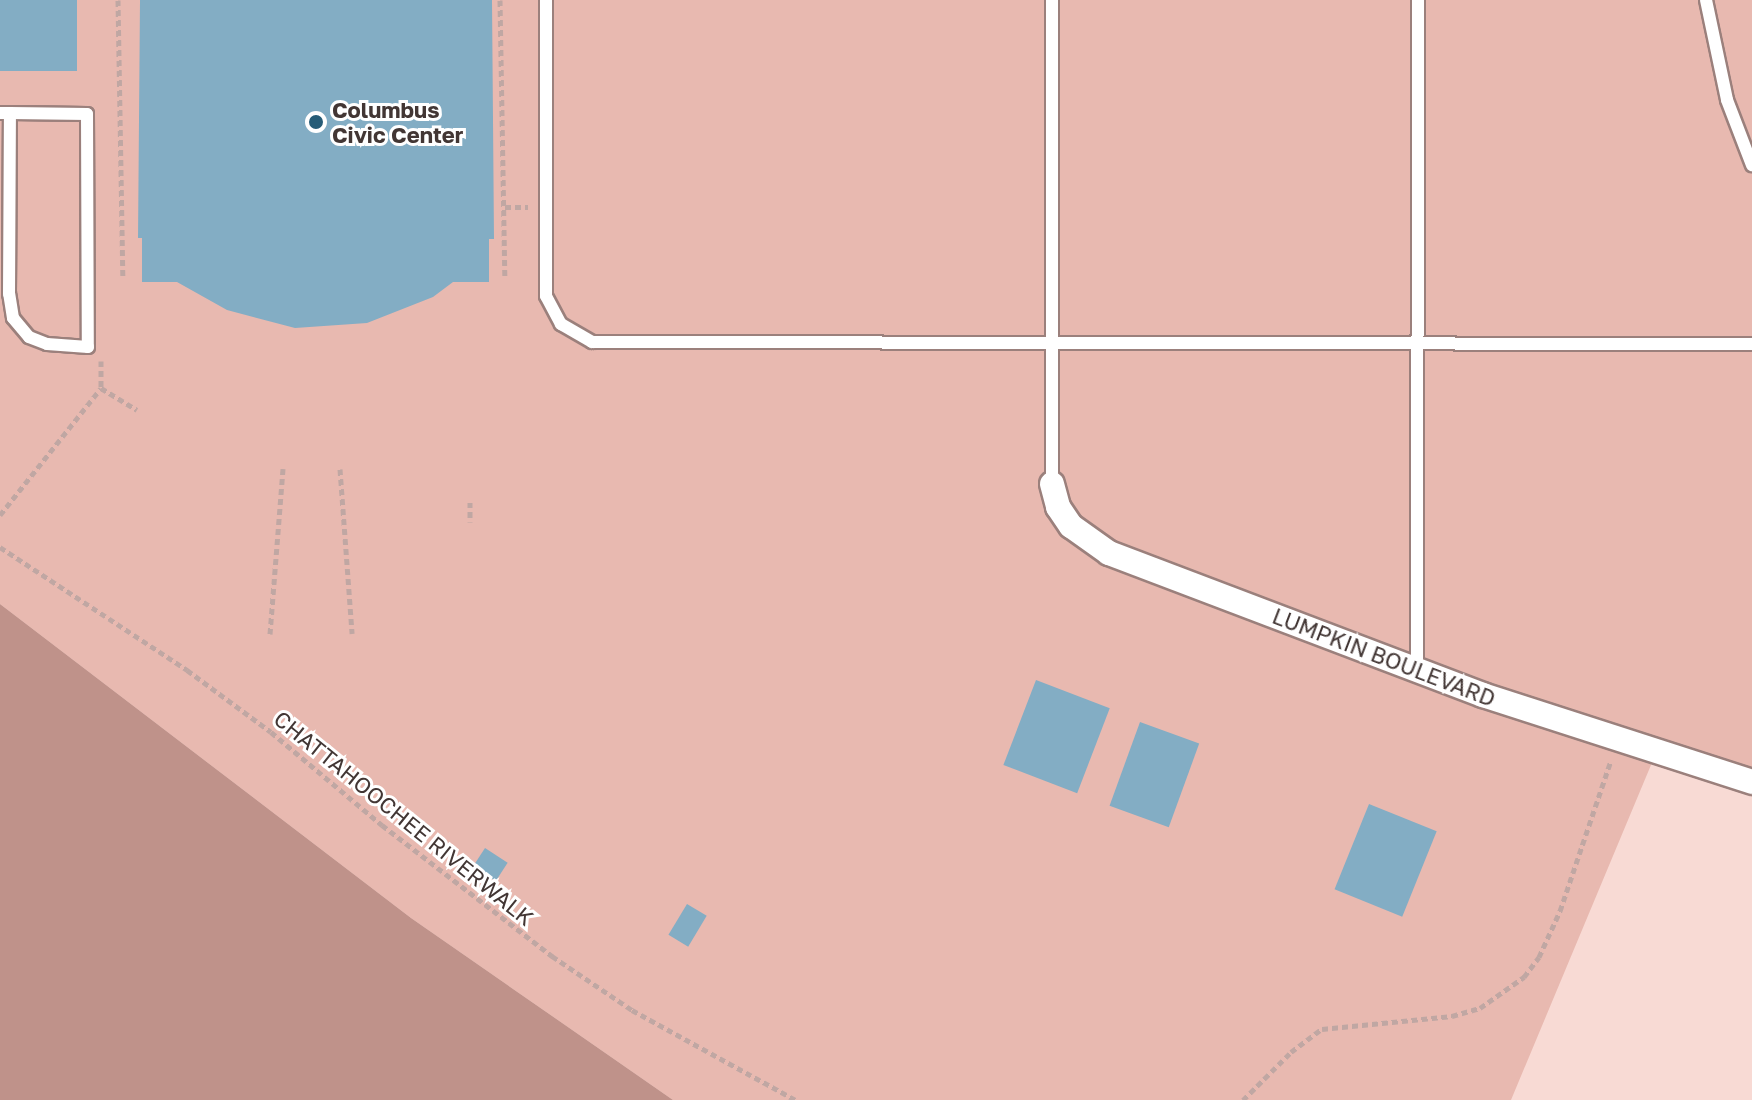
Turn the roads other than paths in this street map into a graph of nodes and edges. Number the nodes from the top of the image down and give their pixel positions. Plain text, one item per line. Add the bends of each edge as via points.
1 (546, 0) edge
2 (1052, 0) edge
3 (1418, 0) edge
4 (1706, 0) edge
5 (5, 113) edge
6 (1752, 165) edge
7 (1052, 343) junction
8 (1417, 344) junction
9 (1752, 344) edge
10 (1052, 484) joint
11 (1417, 670) junction
12 (1752, 782) edge

1 - 7 lane via 546,296 551,310 576,336 592,342
2 - 7 lane
3 - 8 lane
4 - 6 lane via 1717,63
5 - 5 lane via 87,114 88,347 47,344 29,337 13,318
7 - 8 lane
7 - 10 lane
8 - 9 lane
8 - 11 lane
10 - 11 street, LUMPKIN BOULEVARD via 1065,519 1096,546
11 - 12 street, LUMPKIN BOULEVARD

